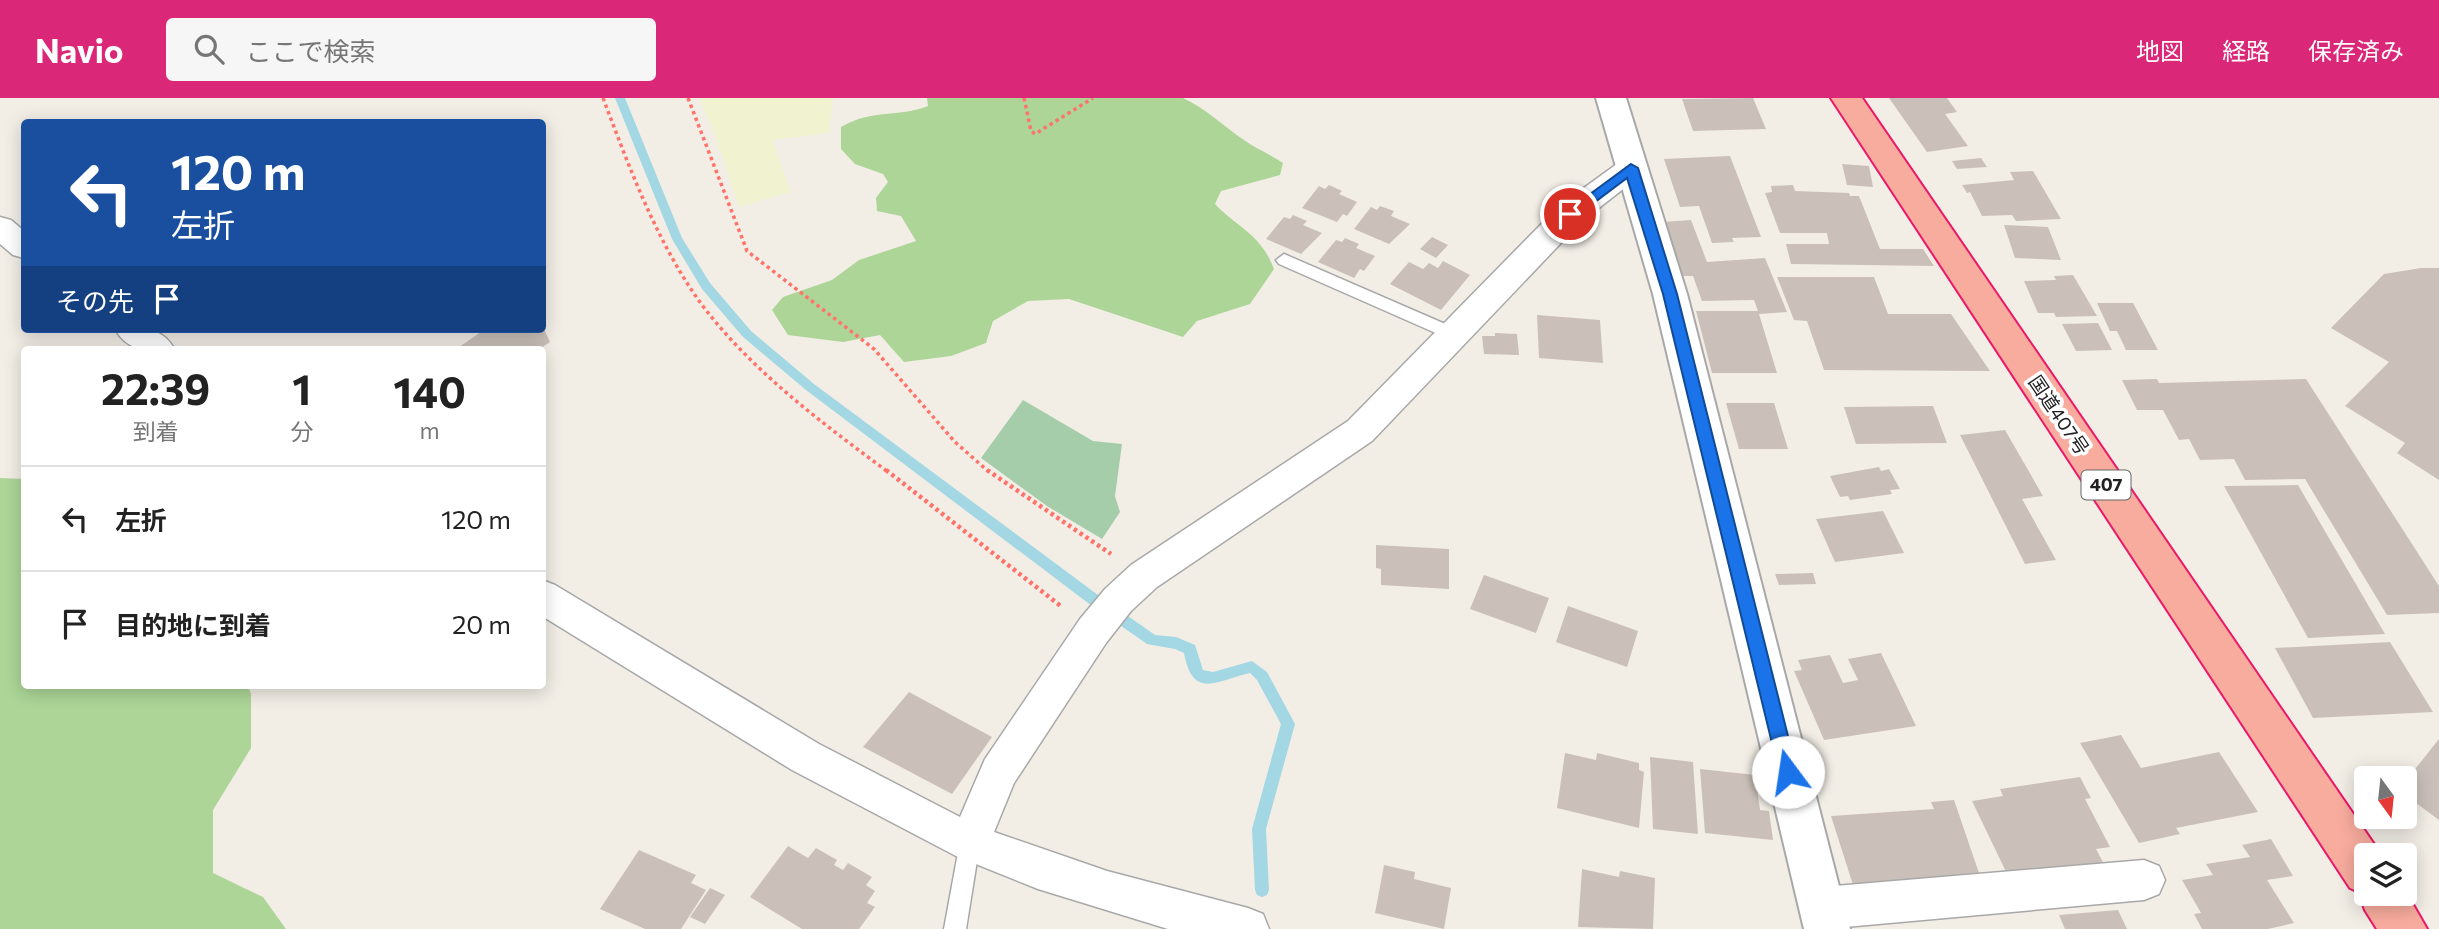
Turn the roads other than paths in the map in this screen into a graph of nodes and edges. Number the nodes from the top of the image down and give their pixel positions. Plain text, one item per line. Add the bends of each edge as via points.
1 (1611, 98) edge
2 (1846, 98) edge
3 (1631, 168) junction
4 (0, 228) edge
5 (21, 245) edge
6 (1284, 260) dead end
7 (136, 333) edge
8 (1453, 334) junction
9 (154, 346) edge
10 (546, 598) edge
11 (970, 842) junction
12 (2354, 854) edge
13 (2144, 880) dead end
14 (2389, 906) edge
15 (1825, 919) edge
16 (956, 929) edge
17 (1248, 929) edge
18 (2404, 929) edge

1 - 3 street
2 - 12 highway, 国道407号 / 407
3 - 8 street via 1570,214
3 - 15 street via 1670,294
4 - 5 street
6 - 8 lane
7 - 9 street
8 - 11 street via 1360,431 1144,576 1118,600 999,772
10 - 11 street via 844,778
11 - 16 lane
11 - 17 street via 1153,905
13 - 15 street
14 - 18 highway

